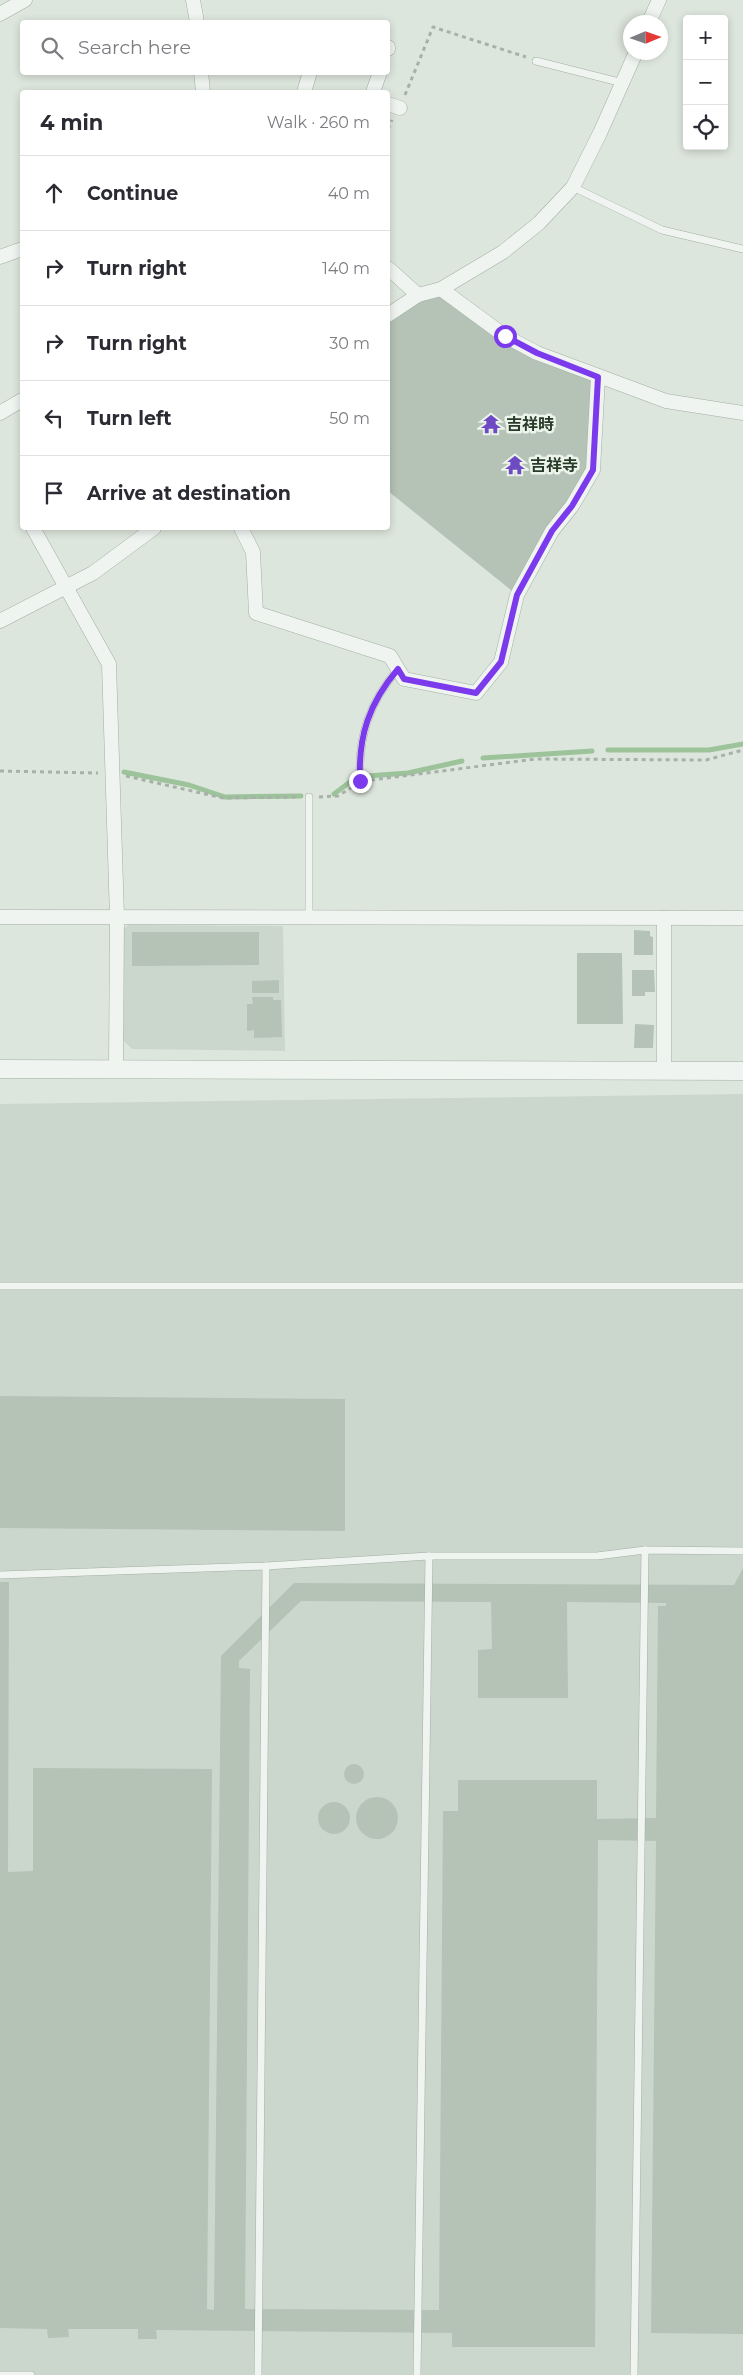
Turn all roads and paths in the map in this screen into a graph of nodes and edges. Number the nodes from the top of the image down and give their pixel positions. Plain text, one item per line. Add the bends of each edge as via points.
1 (25, 0) edge
2 (193, 0) edge
3 (659, 0) edge
4 (0, 14) edge
5 (652, 15) edge
6 (197, 20) edge
7 (633, 60) edge
8 (536, 61) joint
9 (201, 75) edge
10 (309, 75) edge
11 (379, 75) edge
12 (623, 83) junction
13 (203, 90) edge
14 (305, 90) edge
15 (375, 90) edge
16 (394, 106) edge
17 (390, 121) edge
18 (573, 187) junction
19 (20, 249) edge
20 (743, 249) edge
21 (0, 257) edge
22 (390, 270) edge
23 (441, 289) junction
24 (418, 295) junction
25 (390, 315) edge
26 (598, 377) junction
27 (20, 401) edge
28 (0, 413) edge
29 (743, 413) edge
30 (34, 530) edge
31 (151, 530) edge
32 (242, 530) edge
33 (66, 588) junction
34 (0, 621) edge
35 (398, 669) junction
36 (360, 781) dead end
37 (309, 797) dead end
38 (0, 917) edge
39 (116, 917) junction
40 (308, 918) junction
41 (664, 918) junction
42 (743, 918) edge
43 (0, 1069) edge
44 (116, 1070) junction
45 (664, 1071) junction
46 (743, 1071) edge
47 (0, 1286) edge
48 (743, 1286) edge
49 (645, 1550) junction
50 (743, 1551) edge
51 (429, 1556) junction
52 (266, 1566) junction
53 (0, 1575) edge
54 (0, 2375) edge
55 (30, 2375) edge
56 (258, 2375) edge
57 (418, 2375) edge
58 (634, 2375) edge

1 - 4 street
2 - 6 street
3 - 5 street
7 - 12 street
8 - 12 lane
8 - 16 path via 433,27
9 - 13 street
10 - 14 street
11 - 15 street
12 - 18 street
16 - 17 path
18 - 20 lane via 662,230
18 - 23 street via 539,223 503,252
19 - 21 street
22 - 24 street
23 - 24 street
23 - 26 street via 505,336 537,353
24 - 25 street
26 - 29 street via 666,401
26 - 35 street via 593,470 572,506 552,531 517,595 501,662 476,693 404,679
27 - 28 street
30 - 33 street
31 - 33 street via 93,573
32 - 35 street via 253,552 256,613 390,656
33 - 34 street
33 - 39 street via 109,664
35 - 36 lane via 383,687 368,716 359,765
37 - 40 lane
38 - 39 street
39 - 40 street
39 - 44 street
40 - 41 street
41 - 42 street
41 - 45 street
43 - 44 street
44 - 45 street
45 - 46 street
47 - 48 lane
49 - 50 lane
49 - 51 lane via 597,1556
49 - 58 lane
51 - 52 lane
51 - 57 lane
52 - 53 lane
52 - 56 lane
54 - 55 lane

